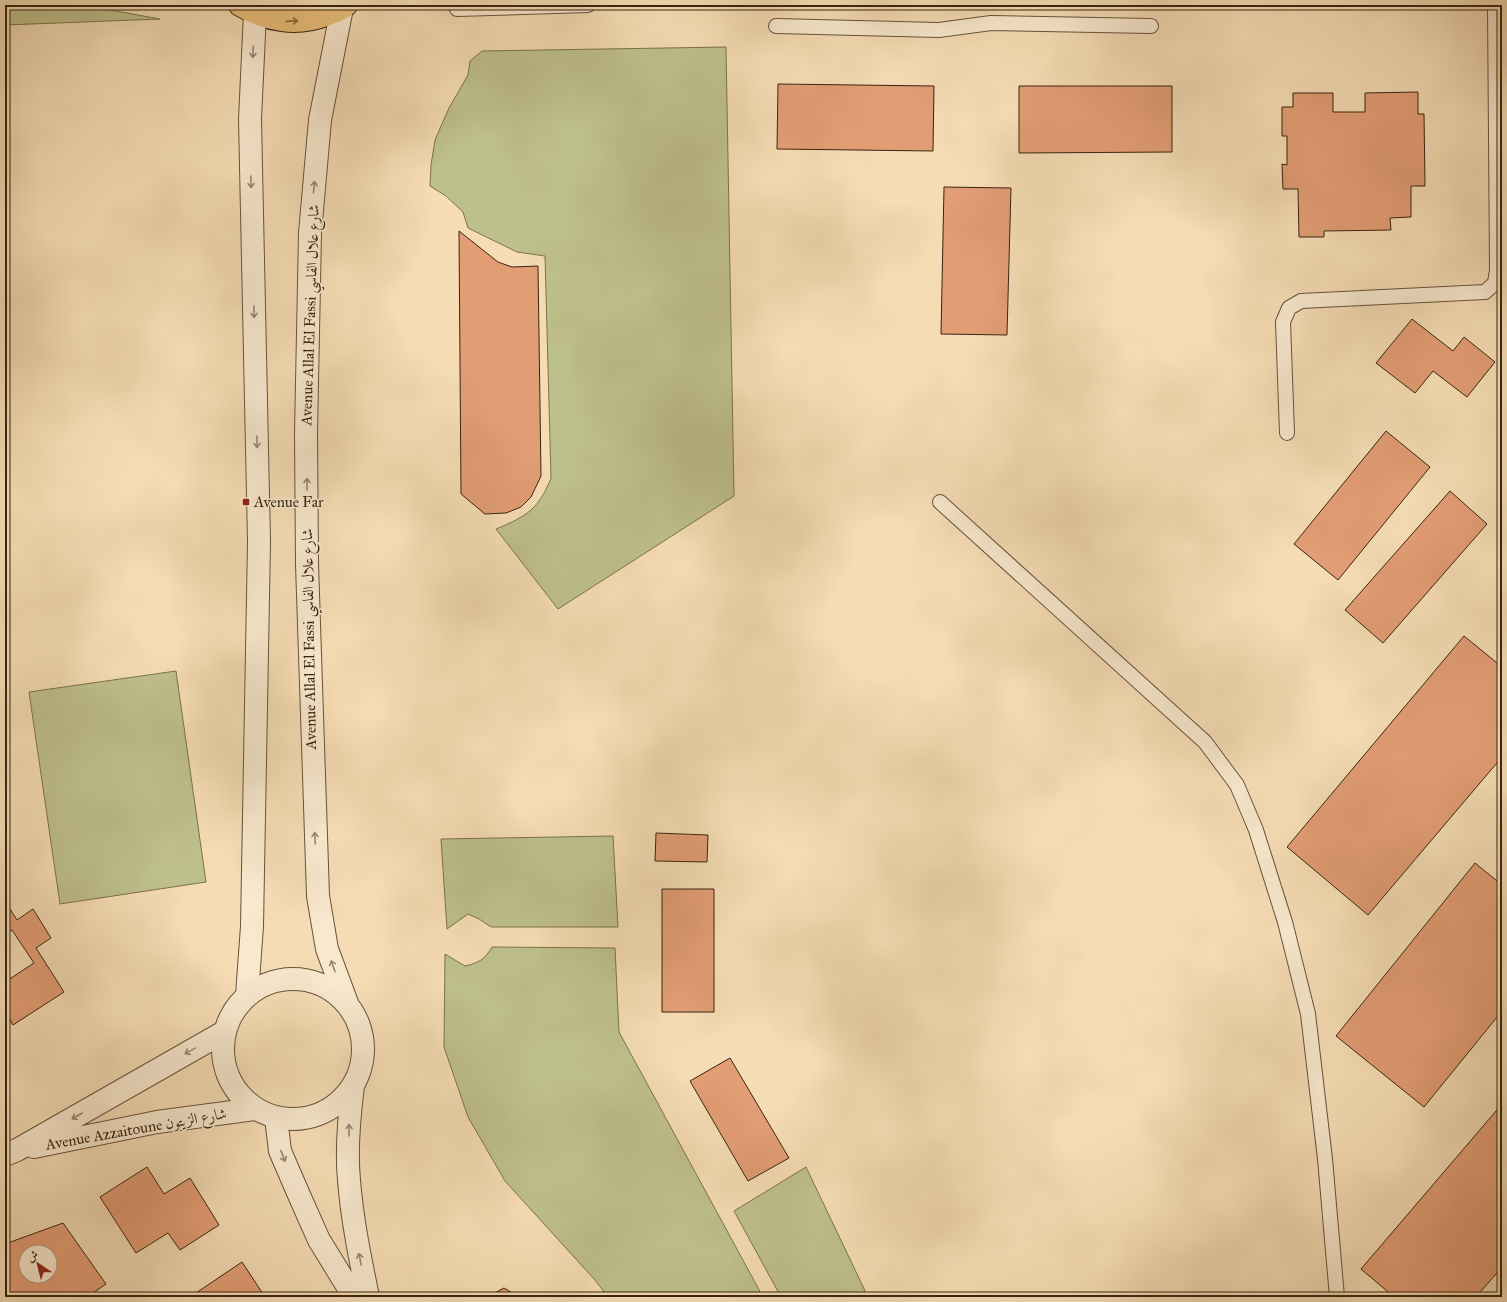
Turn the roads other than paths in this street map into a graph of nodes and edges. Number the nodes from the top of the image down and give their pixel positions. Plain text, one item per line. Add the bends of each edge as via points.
1 (458, 5) edge
2 (588, 5) edge
3 (1495, 5) edge
4 (344, 7) edge
5 (247, 9) edge
6 (776, 26) dead end
7 (1150, 26) dead end
8 (1287, 433) dead end
9 (940, 502) dead end
10 (247, 995) junction
11 (347, 1003) junction
12 (224, 1032) junction
13 (353, 1086) junction
14 (256, 1109) junction
15 (276, 1118) junction
16 (11, 1153) edge
17 (354, 1297) edge
18 (368, 1297) edge
19 (1337, 1297) edge

1 - 2 lane via 457,9
3 - 8 lane via 1498,270 1495,283 1484,292 1301,301 1289,308 1283,322
5 -> 4 main road via 291,21 314,20
11 -> 4 street, Avenue Allal El Fassi شارع علال الفاسي via 327,949 318,896 307,564 306,433 310,233 320,120
5 -> 10 street via 259,542 252,926
6 - 7 lane via 939,30 991,23
9 - 19 lane via 1204,742 1237,785 1256,830 1285,922 1308,1014 1325,1159
10 - 11 street via 266,983 288,978 310,980 330,989
10 - 12 street via 232,1011
11 - 13 street via 359,1022 364,1043 362,1065
12 - 14 street via 222,1054 227,1076 239,1095
12 -> 16 street, Avenue Azzaitoune شارع الزيتون
13 - 15 street via 339,1103 320,1114 298,1119
18 -> 13 street via 354,1227 348,1178
14 - 15 street
14 - 16 street, Avenue Azzaitoune شارع الزيتون via 157,1122
15 -> 17 street via 280,1151 299,1195 319,1240

